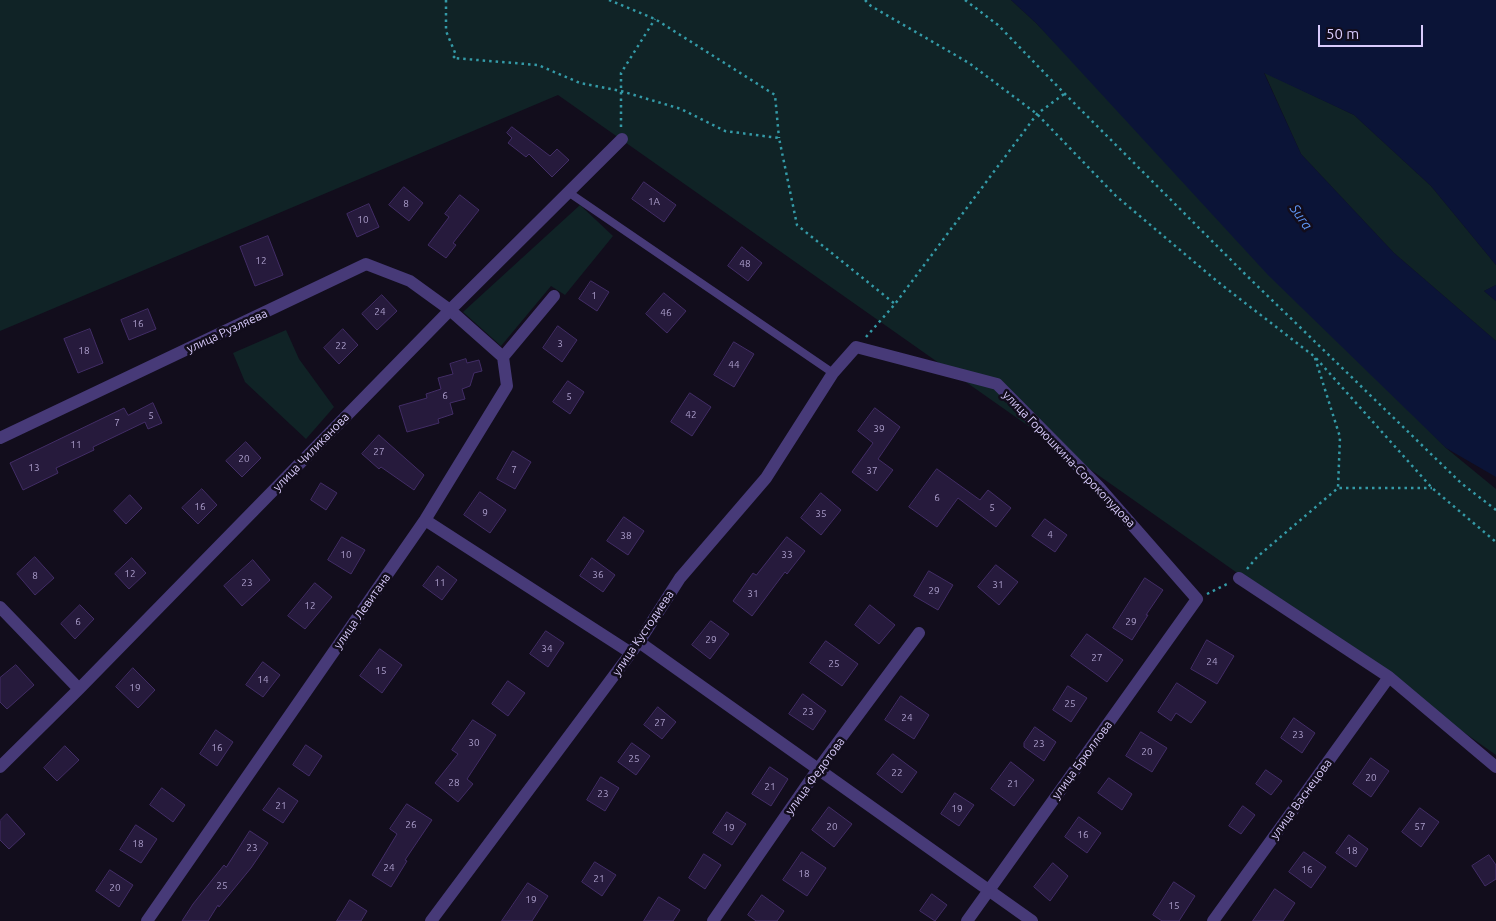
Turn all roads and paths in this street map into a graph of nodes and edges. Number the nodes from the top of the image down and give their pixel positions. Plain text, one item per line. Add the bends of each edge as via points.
1 (446, 0) edge
2 (609, 0) edge
3 (865, 0) edge
4 (965, 0) edge
5 (655, 19) junction
6 (621, 91) junction
7 (1064, 93) junction
8 (1037, 114) junction
9 (779, 138) junction
10 (622, 139) joint
11 (568, 192) junction
12 (554, 296) dead end
13 (894, 304) junction
14 (450, 310) junction
15 (856, 347) junction
16 (503, 357) junction
17 (1315, 357) junction
18 (833, 373) junction
19 (0, 438) edge
20 (1338, 488) junction
21 (1432, 488) junction
22 (1496, 510) edge
23 (425, 520) junction
24 (1496, 542) edge
25 (1239, 578) junction
26 (1197, 599) junction
27 (0, 608) edge
28 (920, 633) dead end
29 (639, 642) junction
30 (631, 653) junction
31 (1389, 677) junction
32 (79, 689) junction
33 (0, 767) edge
34 (1496, 767) edge
35 (818, 769) junction
36 (989, 890) junction
37 (147, 921) edge
38 (431, 921) edge
39 (714, 921) edge
40 (967, 921) edge
41 (1032, 921) edge
42 (1213, 921) edge

1 - 6 path via 446,31 456,55 453,58 538,65 580,83
2 - 5 path
3 - 8 path via 969,62
4 - 7 path via 998,25
5 - 6 path via 621,73
5 - 9 path via 775,95
6 - 9 path via 681,109 725,131
6 - 10 path
7 - 8 path
7 - 22 path via 1433,456
8 - 13 path
8 - 17 path via 1116,196 1218,282
9 - 13 path via 797,224
10 - 11 street, улица Чиликанова
11 - 14 street, улица Чиликанова
11 - 18 lane
12 - 16 street
13 - 15 path
14 - 16 street, улица Рузляева
14 - 19 street, улица Рузляева via 410,281 366,264
14 - 32 street, улица Чиликанова
15 - 18 street, улица Кустодиева
15 - 26 street, улица Горюшкина-Сорокопудова via 997,384 1098,486
16 - 23 street, улица Левитана via 507,386
17 - 20 path via 1340,437
17 - 21 path
18 - 29 street, улица Кустодиева via 766,478 680,578
20 - 21 path
20 - 25 path via 1257,558
21 - 24 path
23 - 30 street
23 - 37 street, улица Левитана
25 - 26 path
25 - 31 street
26 - 36 street, улица Брюллова
27 - 32 street
28 - 35 street, улица Федотова
29 - 30 street, улица Кустодиева
29 - 35 street
30 - 38 street, улица Кустодиева
31 - 34 street
31 - 42 street, улица Васнецова
32 - 33 street, улица Чиликанова
35 - 36 street
35 - 39 street, улица Федотова
36 - 40 street, улица Брюллова
36 - 41 street

